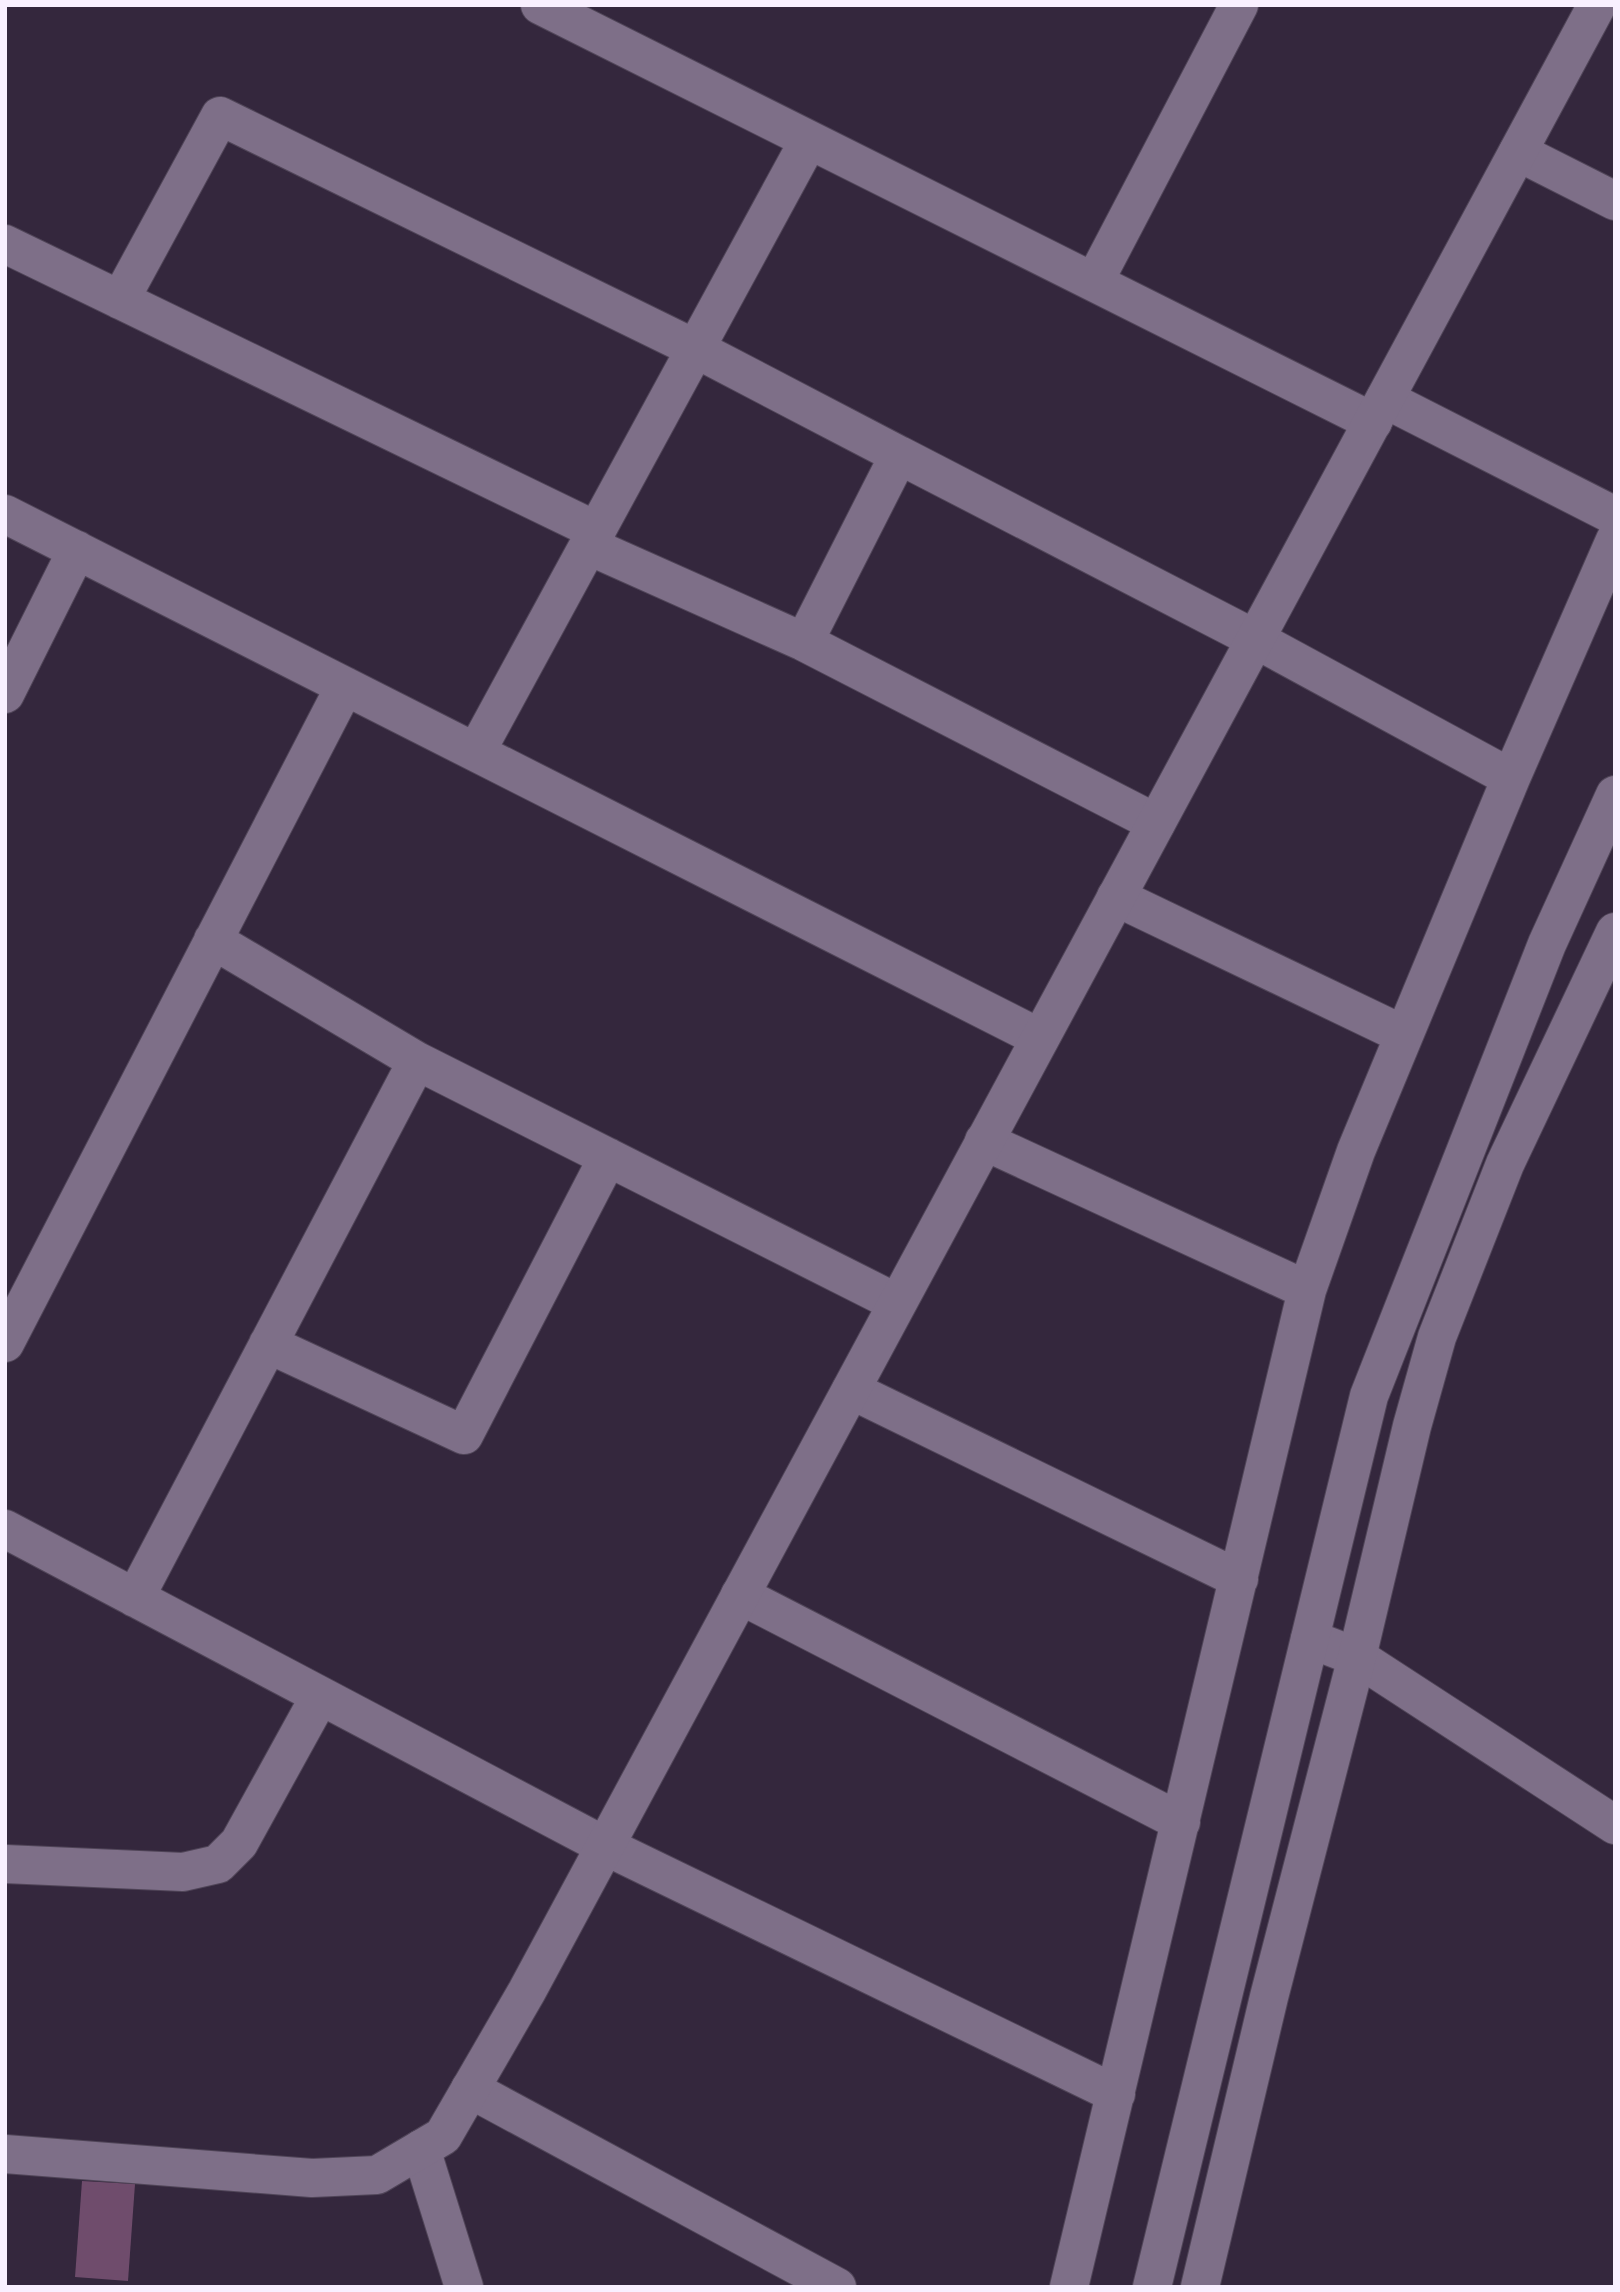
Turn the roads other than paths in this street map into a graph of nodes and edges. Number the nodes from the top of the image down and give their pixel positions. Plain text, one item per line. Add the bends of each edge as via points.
1 (540, 5) edge
2 (1239, 5) edge
3 (1597, 5) edge
4 (809, 140) junction
5 (1518, 152) junction
6 (1615, 201) edge
7 (5, 244) edge
8 (1094, 282) junction
9 (120, 300) junction
10 (695, 349) junction
11 (1379, 410) junction
12 (900, 455) junction
13 (5, 514) edge
14 (1615, 516) edge
15 (593, 538) junction
16 (1615, 540) edge
17 (77, 550) junction
18 (1255, 639) junction
19 (804, 642) junction
20 (345, 686) junction
21 (5, 694) edge
22 (476, 752) junction
23 (1511, 778) junction
24 (1615, 795) edge
25 (1156, 823) junction
26 (1116, 897) junction
27 (1615, 932) edge
28 (213, 940) junction
29 (1606, 971) edge
30 (1404, 1035) junction
31 (1040, 1038) junction
32 (417, 1061) junction
33 (984, 1141) junction
34 (608, 1157) junction
35 (1307, 1290) junction
36 (897, 1303) junction
37 (5, 1343) edge
38 (268, 1344) junction
39 (850, 1390) junction
40 (5, 1529) edge
41 (1239, 1579) junction
42 (740, 1595) junction
43 (135, 1598) junction
44 (1310, 1639) junction
45 (1357, 1657) junction
46 (320, 1696) junction
47 (1181, 1822) junction
48 (1615, 1825) edge
49 (605, 1846) junction
50 (5, 1864) edge
51 (470, 2089) junction
52 (1116, 2094) junction
53 (421, 2149) junction
54 (5, 2154) edge
55 (464, 2287) edge
56 (837, 2287) edge
57 (1069, 2287) edge
58 (1152, 2287) edge
59 (1200, 2287) edge

1 - 4 street
2 - 8 street
3 - 5 street
4 - 8 street
4 - 10 street
5 - 6 street
5 - 11 street
7 - 9 street
8 - 11 street
9 - 10 street via 220,116
9 - 15 street
10 - 12 street
10 - 15 street
11 - 14 street
11 - 18 street
12 - 18 street
12 - 19 street
13 - 17 street
15 - 19 street
15 - 22 street
16 - 23 street
17 - 20 street
17 - 21 street
18 - 23 street
18 - 25 street
19 - 25 street
20 - 22 street
20 - 28 street
22 - 31 street
23 - 30 street
24 - 44 street via 1547,944 1369,1396
25 - 26 street
26 - 30 street
26 - 31 street
27 - 29 street
28 - 32 street
28 - 37 street
29 - 45 street via 1505,1164 1437,1337
30 - 35 street via 1356,1151
31 - 33 street
32 - 34 street
32 - 38 street
33 - 35 street
33 - 36 street
34 - 36 street
34 - 38 street via 464,1434
35 - 41 street
36 - 39 street
38 - 43 street
39 - 41 street
39 - 42 street
40 - 43 street
41 - 47 street
42 - 47 street
42 - 49 street
43 - 46 street
44 - 45 street
44 - 58 street
45 - 48 street
45 - 59 street
46 - 49 street
46 - 50 street via 239,1843 218,1864 183,1872
47 - 52 street
49 - 51 street
49 - 52 street
51 - 53 street via 443,2136
51 - 56 street
52 - 57 street
53 - 54 street via 377,2175 312,2178
53 - 55 street

